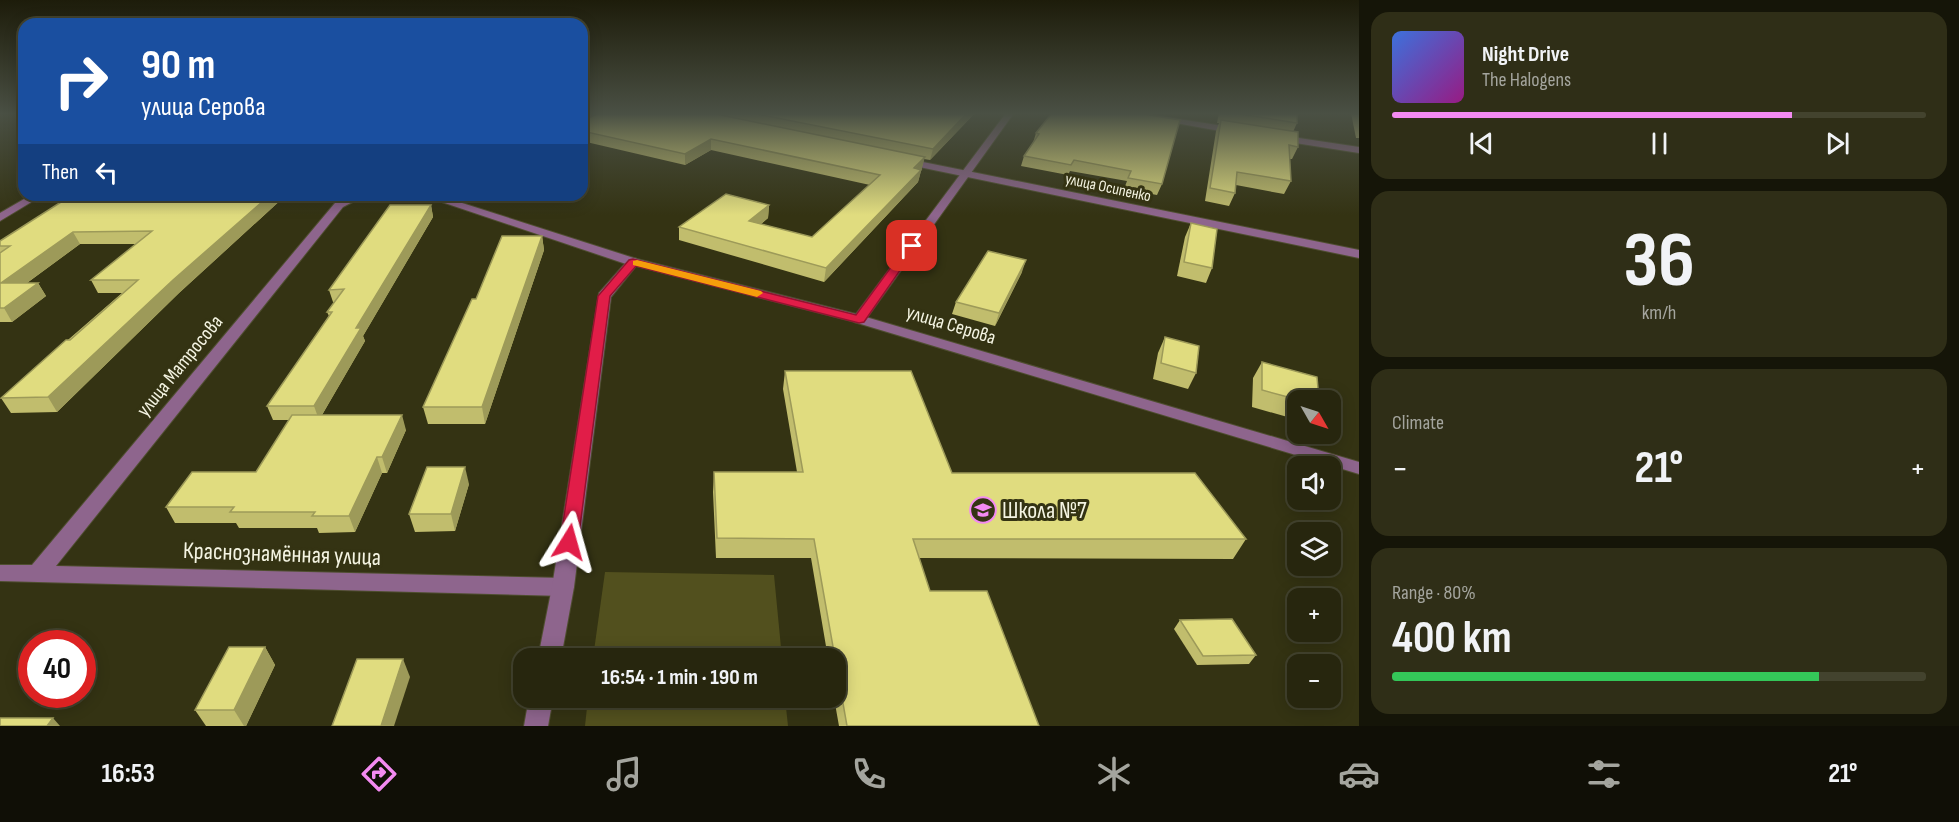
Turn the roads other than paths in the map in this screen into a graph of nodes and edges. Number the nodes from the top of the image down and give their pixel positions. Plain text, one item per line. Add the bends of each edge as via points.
1 (985, 147) edge
2 (1339, 147) edge
3 (1359, 150) edge
4 (895, 159) edge
5 (965, 174) junction
6 (28, 201) edge
7 (348, 201) edge
8 (445, 201) edge
9 (0, 218) edge
10 (1359, 254) edge
11 (633, 262) junction
12 (859, 319) junction
13 (1359, 468) edge
14 (39, 572) junction
15 (0, 573) edge
16 (563, 587) junction
17 (551, 648) edge
18 (539, 708) edge
19 (536, 726) edge

1 - 5 street
2 - 3 street
4 - 5 street, улица Осипенко
5 - 10 street, улица Осипенко
5 - 12 street
6 - 9 street
7 - 14 street, улица Матросова via 339,205
8 - 11 street, улица Серова
11 - 12 street, улица Серова
11 - 16 street via 604,296
12 - 13 street, улица Серова
14 - 15 street, Краснознамённая улица
14 - 16 street, Краснознамённая улица
16 - 17 street
18 - 19 street

